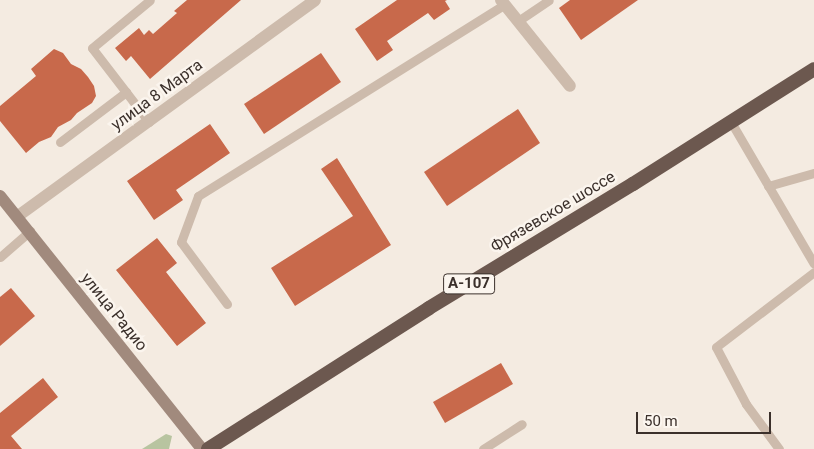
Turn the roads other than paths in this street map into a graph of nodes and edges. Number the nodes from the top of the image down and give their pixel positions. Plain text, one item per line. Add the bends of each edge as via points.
1 (150, 0) edge
2 (315, 0) edge
3 (549, 0) edge
4 (503, 2) edge
5 (518, 21) junction
6 (814, 69) edge
7 (570, 86) dead end
8 (126, 92) junction
9 (149, 122) junction
10 (731, 122) junction
11 (60, 142) dead end
12 (814, 173) edge
13 (768, 186) junction
14 (0, 196) edge
15 (18, 216) junction
16 (30, 231) junction
17 (0, 258) edge
18 (814, 264) edge
19 (814, 272) edge
20 (227, 304) dead end
21 (522, 424) dead end
22 (202, 449) edge
23 (208, 449) edge
24 (483, 449) edge
25 (779, 449) edge

1 - 8 lane via 92,48
2 - 9 street, улица 8 Марта
3 - 5 lane
4 - 5 street
4 - 20 lane via 198,196 180,242
5 - 7 street
6 - 10 highway, Фрязевское шоссе / А-107
8 - 9 lane
8 - 11 lane
9 - 15 street, улица 8 Марта
10 - 13 lane
10 - 23 highway, Фрязевское шоссе / А-107
12 - 13 lane
13 - 18 lane
14 - 15 main road, улица Радио
15 - 16 main road, улица Радио
16 - 17 lane
16 - 22 main road, улица Радио
19 - 25 lane via 716,347 746,404
21 - 24 lane

